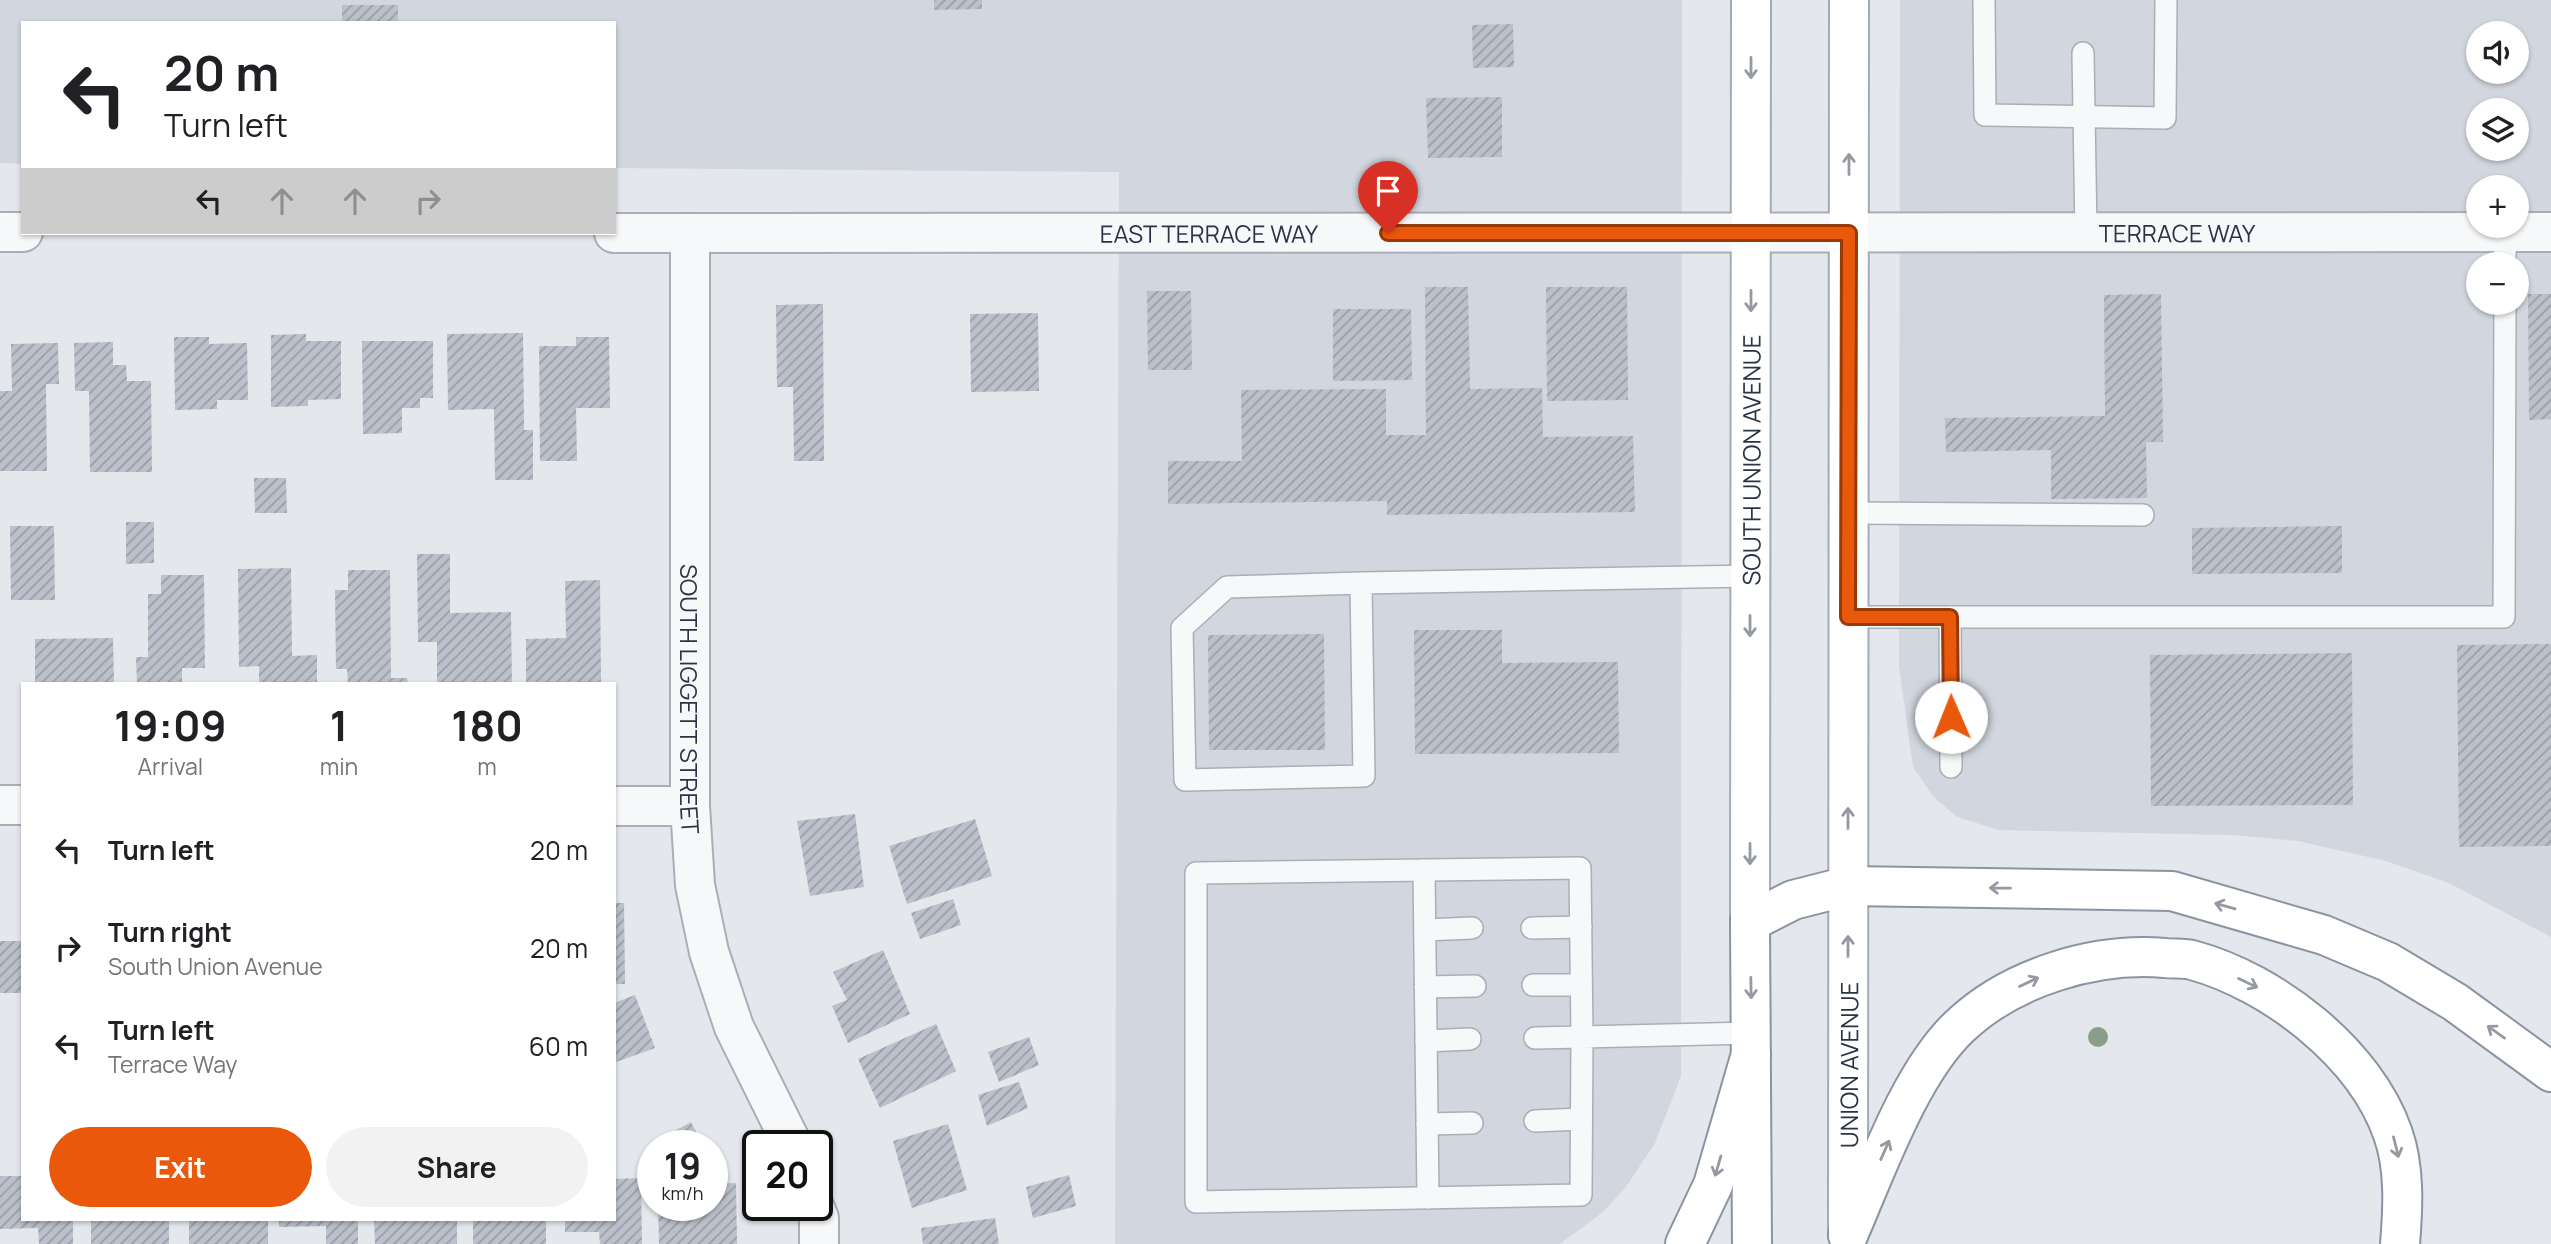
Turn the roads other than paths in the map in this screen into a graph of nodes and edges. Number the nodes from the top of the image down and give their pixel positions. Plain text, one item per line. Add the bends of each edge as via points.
1 (1751, 0) edge
2 (1849, 0) edge
3 (1984, 0) edge
4 (2166, 0) edge
5 (2083, 53) dead end
6 (2084, 118) junction
7 (0, 232) edge
8 (21, 232) edge
9 (2551, 232) edge
10 (616, 233) edge
11 (690, 233) junction
12 (1751, 233) junction
13 (1804, 233) joint
14 (1849, 233) junction
15 (2086, 233) junction
16 (2505, 248) edge
17 (2505, 315) edge
18 (1849, 513) junction
19 (2143, 515) dead end
20 (1750, 576) junction
21 (1361, 583) junction
22 (1848, 617) junction
23 (1950, 617) junction
24 (1951, 767) dead end
25 (0, 806) edge
26 (21, 806) edge
27 (616, 806) edge
28 (690, 806) junction
29 (1424, 870) junction
30 (1848, 886) junction
31 (1750, 922) junction
32 (1581, 927) junction
33 (1472, 928) dead end
34 (1532, 928) dead end
35 (1425, 930) junction
36 (1533, 985) dead end
37 (1581, 985) junction
38 (1475, 986) dead end
39 (1425, 987) junction
40 (1582, 1037) junction
41 (1535, 1038) dead end
42 (1470, 1039) dead end
43 (1426, 1041) junction
44 (1751, 1043) junction
45 (2551, 1072) edge
46 (1581, 1119) junction
47 (1535, 1121) dead end
48 (1472, 1123) dead end
49 (1427, 1124) junction
50 (785, 1130) edge
51 (1427, 1198) junction
52 (819, 1221) edge
53 (1848, 1239) edge
54 (819, 1244) edge
55 (1685, 1244) edge
56 (1752, 1244) edge
57 (2400, 1244) edge

1 -> 12 main road, SOUTH UNION AVENUE
14 -> 2 main road
3 - 6 lane via 1985,116
4 - 6 lane via 2165,118
5 - 6 lane
6 - 15 lane
7 - 8 street
9 - 16 street, TERRACE WAY
10 - 11 street, EAST TERRACE WAY
11 - 12 street, EAST TERRACE WAY
11 - 28 street, SOUTH LIGGETT STREET
12 - 13 street, EAST TERRACE WAY
12 -> 20 main road, SOUTH UNION AVENUE
13 - 14 street, TERRACE WAY
14 - 15 street, TERRACE WAY
14 - 18 main road
15 - 16 street, TERRACE WAY
17 - 23 lane via 2504,617
18 - 19 lane
18 - 22 main road
20 - 21 lane
20 -> 31 main road, SOUTH UNION AVENUE
21 - 21 lane via 1364,776 1185,780 1182,628 1227,587
22 - 23 lane
30 -> 22 main road
23 - 24 lane
25 - 26 street
27 - 28 street
28 - 50 street, SOUTH LIGGETT STREET via 695,885 709,952 734,1027
29 - 32 lane via 1580,868
29 - 35 lane
29 - 51 lane via 1196,873 1196,1202
30 - 31 main road via 1793,900
45 -> 30 main road via 2455,1002 2388,962 2324,934 2172,891
53 -> 30 main road, UNION AVENUE
31 -> 44 main road
32 - 34 lane
32 - 37 lane
33 - 35 lane
35 - 39 lane
36 - 37 lane
37 - 40 lane
38 - 39 lane
39 - 43 lane
40 - 41 lane
40 - 44 lane
40 - 46 lane
42 - 43 lane
43 - 49 lane
44 -> 55 main road via 1713,1185
44 - 56 main road
46 - 47 lane
46 - 51 lane via 1581,1195
48 - 49 lane
49 - 51 lane
52 - 54 street
53 -> 57 main road via 1905,1106 1935,1055 1959,1026 1992,1001 2036,978 2141,956 2191,960 2249,983 2280,1000 2358,1069 2380,1103 2399,1156

